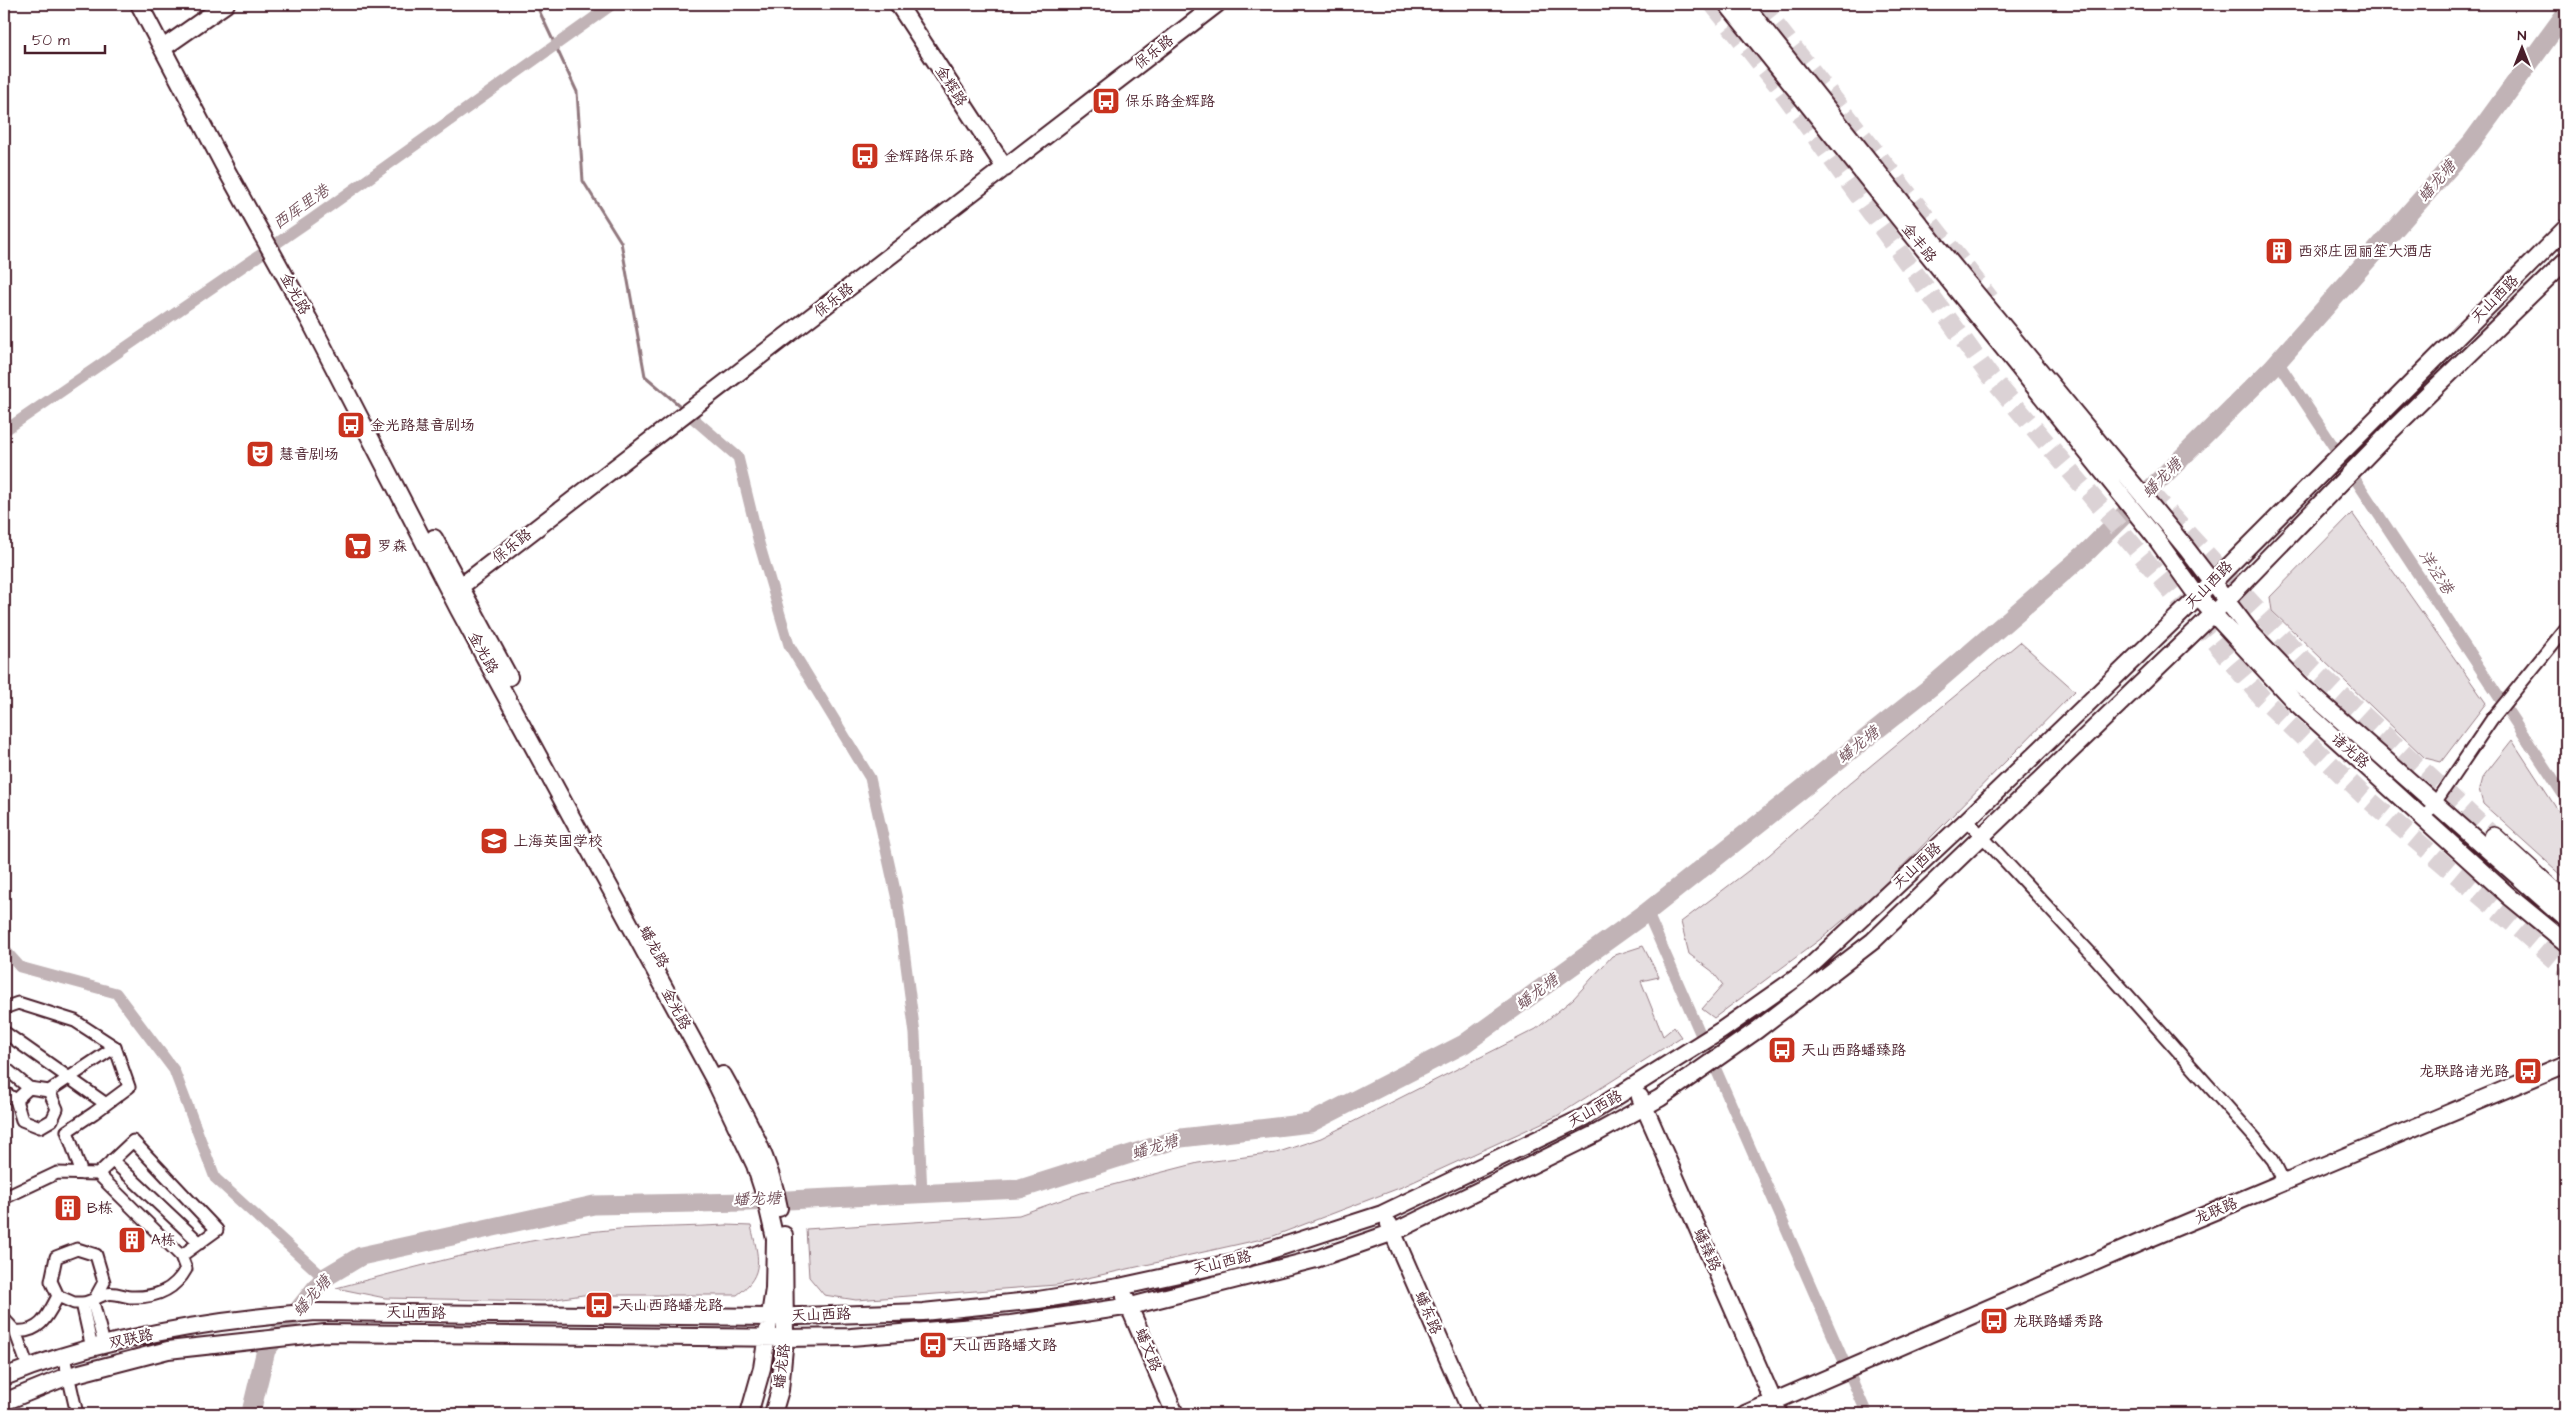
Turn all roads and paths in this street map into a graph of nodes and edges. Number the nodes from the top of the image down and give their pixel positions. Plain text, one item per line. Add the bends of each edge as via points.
1 (139, 4) edge
2 (150, 4) edge
3 (226, 4) edge
4 (898, 4) edge
5 (1216, 4) edge
6 (1727, 4) edge
7 (1744, 4) edge
8 (167, 45) junction
9 (1005, 168) junction
10 (262, 225) junction
11 (2566, 228) edge
12 (2566, 260) edge
13 (2117, 478) junction
14 (2161, 531) junction
15 (2212, 582) junction
16 (456, 591) junction
17 (2198, 597) junction
18 (2226, 600) junction
19 (2213, 614) junction
20 (2566, 628) edge
21 (2435, 803) junction
22 (2424, 819) junction
23 (1967, 820) junction
24 (2494, 837) tunnel mouth
25 (1982, 839) junction
26 (2566, 903) edge
27 (2566, 919) edge
28 (2566, 943) edge
29 (4, 1008) edge
30 (4, 1032) edge
31 (115, 1047) junction
32 (2566, 1064) edge
33 (4, 1067) edge
34 (69, 1078) junction
35 (1635, 1086) junction
36 (29, 1088) junction
37 (48, 1091) junction
38 (4, 1092) edge
39 (16, 1100) junction
40 (106, 1104) junction
41 (1644, 1107) junction
42 (52, 1120) junction
43 (67, 1131) junction
44 (112, 1160) junction
45 (82, 1174) junction
46 (98, 1174) junction
47 (2284, 1182) junction
48 (4, 1198) edge
49 (1382, 1214) junction
50 (1394, 1232) junction
51 (780, 1239) junction
52 (200, 1243) junction
53 (181, 1256) junction
54 (1119, 1287) junction
55 (58, 1296) junction
56 (87, 1302) junction
57 (1131, 1306) junction
58 (261, 1316) joint
59 (786, 1316) junction
60 (769, 1317) junction
61 (4, 1319) edge
62 (15, 1331) junction
63 (768, 1338) junction
64 (786, 1338) junction
65 (98, 1346) junction
66 (64, 1357) junction
67 (28, 1367) junction
68 (68, 1376) junction
69 (4, 1377) edge
70 (4, 1402) edge
71 (1776, 1408) edge
72 (77, 1414) edge
73 (748, 1414) edge
74 (773, 1414) edge
75 (1175, 1414) edge
76 (1472, 1414) edge
77 (1745, 1414) edge

1 - 8 main road, 金光路
2 - 8 main road, 金光路
3 - 8 main road
4 - 9 main road, 金辉路
5 - 9 main road, 保乐路
6 - 13 main road, 金丰路
7 - 13 main road
8 - 10 main road, 金光路
9 - 16 main road, 保乐路
10 - 16 main road, 金光路 via 281,269
10 - 16 main road, 金光路 via 282,252
11 - 15 main road, 天山西路
12 - 18 main road, 天山西路 via 2392,430
13 - 14 main road
14 - 15 main road
14 - 17 main road, 诸光路
15 - 17 main road, 天山西路
15 - 18 main road
16 - 51 main road, 蟠龙路 via 757,1138 761,1164 776,1191
17 - 19 main road, 诸光路
17 - 23 main road, 天山西路
18 - 19 main road, 天山西路
18 - 21 main road via 2252,634 2302,686
19 - 22 main road, 诸光路 via 2292,700
19 - 25 main road, 天山西路
20 - 21 street via 2492,719
21 - 22 street
21 - 27 main road
22 - 28 main road, 诸光路
23 - 25 street
23 - 35 main road, 天山西路 via 1802,974
24 - 26 main road
25 - 41 main road, 天山西路 via 1873,941 1731,1048
25 - 47 street via 2096,959 2256,1138 2273,1160
29 - 31 street via 18,1003 75,1021
30 - 34 street
31 - 34 street
31 - 40 street via 129,1087
32 - 47 main road, 龙联路
33 - 36 street
34 - 37 street
34 - 40 street
35 - 41 main road, 蟠臻路
35 - 49 main road, 天山西路 via 1584,1117
36 - 37 street
36 - 39 street
37 - 42 street via 57,1109
38 - 39 street
39 - 42 street via 22,1120 40,1127
40 - 43 street
41 - 50 main road, 天山西路
41 - 71 main road, 蟠臻路
42 - 43 street
43 - 45 street
44 - 46 street
44 - 52 street
44 - 52 street via 133,1141 217,1230
45 - 46 street
45 - 48 street via 57,1173
46 - 53 street
47 - 71 main road, 龙联路 via 1828,1378
49 - 50 main road, 蟠东路
49 - 54 main road, 天山西路 via 1234,1262
50 - 57 main road, 天山西路 via 1316,1259
50 - 76 main road, 蟠东路
51 - 59 main road, 蟠龙路
51 - 60 main road
52 - 53 street
53 - 56 street via 186,1269 179,1283 165,1292 132,1297 107,1294
54 - 57 main road, 蟠文路
54 - 59 main road, 天山西路 via 1038,1300 923,1312
55 - 56 street via 74,1303
55 - 56 street via 51,1281 56,1257 77,1249 96,1255 104,1282
55 - 62 street via 40,1326 26,1333
56 - 65 street
57 - 64 main road, 天山西路 via 1011,1324 851,1337
57 - 75 main road, 蟠文路
58 - 60 main road, 天山西路 via 316,1312
58 - 65 main road, 双联路
59 - 60 main road, 天山西路
59 - 64 main road, 蟠龙路
60 - 63 main road, 蟠龙路
61 - 62 street
62 - 67 street
63 - 64 main road, 天山西路
63 - 68 main road, 天山西路 via 325,1333 168,1350
63 - 73 main road, 蟠龙路
64 - 74 main road, 蟠龙路 via 780,1390
65 - 66 main road, 双联路
66 - 67 main road, 双联路
66 - 68 street
67 - 69 main road, 双联路
68 - 70 main road, 天山西路
68 - 72 street
71 - 77 main road

